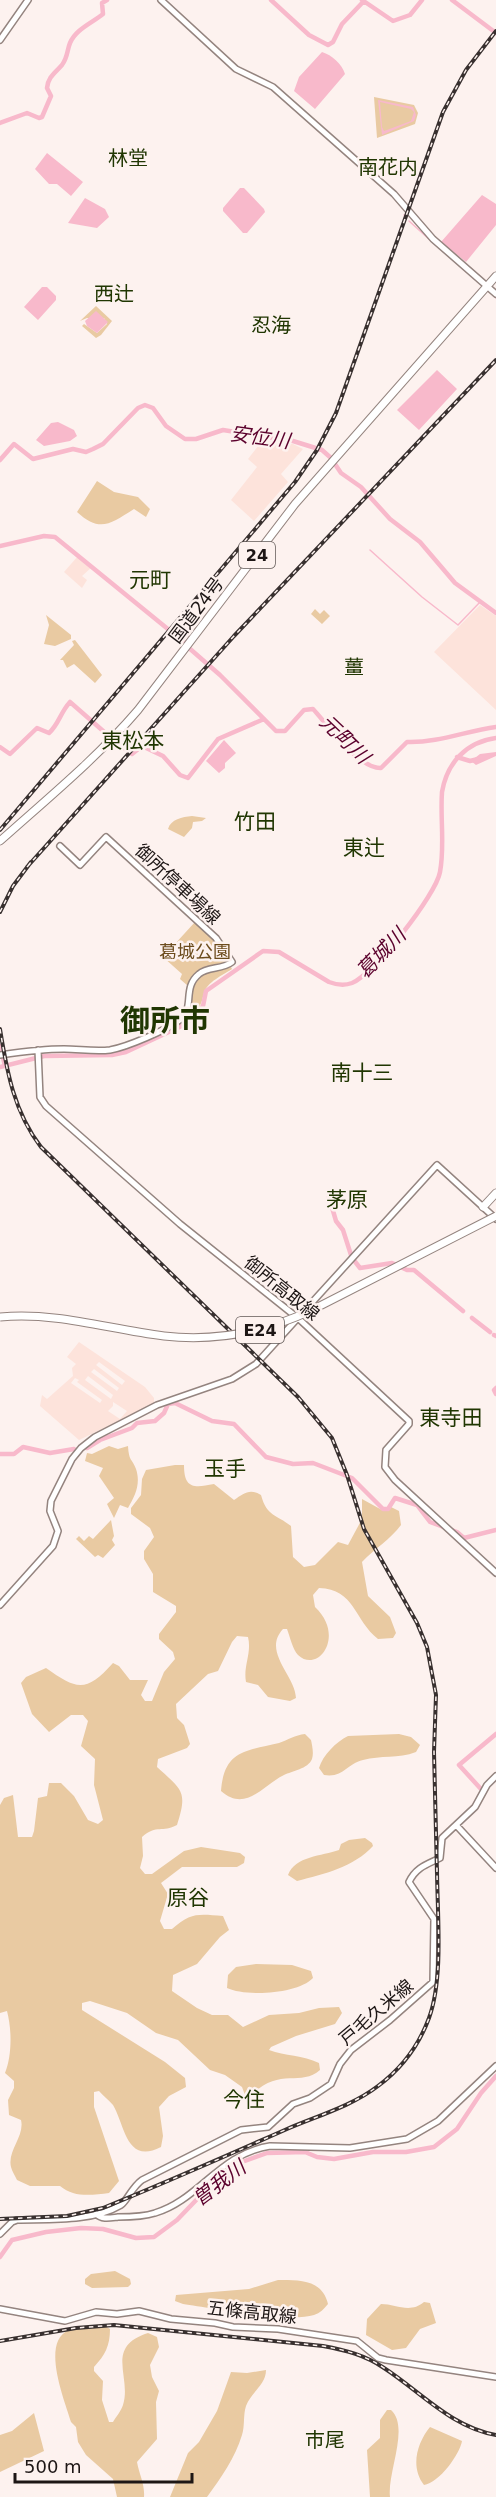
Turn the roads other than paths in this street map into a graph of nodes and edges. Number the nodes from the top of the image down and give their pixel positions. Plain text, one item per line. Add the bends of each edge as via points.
1 (28, 0) edge
2 (161, 0) edge
3 (0, 40) edge
4 (496, 276) edge
5 (487, 286) junction
6 (496, 294) edge
7 (0, 841) edge
8 (60, 846) dead end
9 (38, 1051) junction
10 (2, 1054) edge
11 (496, 1195) edge
12 (484, 1208) junction
13 (496, 1216) edge
14 (0, 1317) edge
15 (299, 1319) junction
16 (496, 1573) edge
17 (0, 1605) edge
18 (496, 1776) edge
19 (456, 1825) junction
20 (496, 1868) edge
21 (496, 2066) edge
22 (96, 2214) junction
23 (0, 2234) edge
24 (0, 2309) edge
25 (496, 2377) edge

1 - 3 main road
2 - 5 main road via 236,69 273,87 394,194 433,239
4 - 5 highway, 国道24号 / 24
5 - 6 main road
5 - 7 highway, 国道24号 / 24 via 288,513 111,741
8 - 9 main road, 御所停車場線 via 80,865 106,837 216,938 232,962 199,974 189,987 183,1016 149,1035 107,1050
9 - 10 main road
9 - 15 main road, 御所高取線 via 40,1096 46,1106 180,1224
11 - 12 highway
12 - 13 main road
12 - 15 main road via 437,1165
13 - 14 highway, E24, bridge via 305,1313 243,1334 179,1337 60,1317
15 - 16 main road, 御所高取線 via 409,1421 386,1450 385,1467
15 - 17 main road via 267,1355 243,1374 156,1405 81,1448 51,1501 50,1511 58,1531 53,1546
18 - 19 main road, 戸毛久米線 via 486,1785 478,1803
19 - 20 main road
19 - 22 main road, 戸毛久米線 via 442,1838 440,1858 416,1871 409,1882 434,1919 432,1984 351,2050 331,2085 293,2104 268,2127 241,2130 173,2162 137,2183 122,2204
21 - 22 main road, 戸毛久米線 via 438,2121 407,2139 350,2148 257,2148 234,2158 163,2210 141,2216 104,2218
22 - 23 main road, 戸毛久米線 via 17,2220
24 - 25 main road, 五條高取線 via 65,2320 96,2312 139,2312 233,2327 279,2329 351,2340 386,2360

